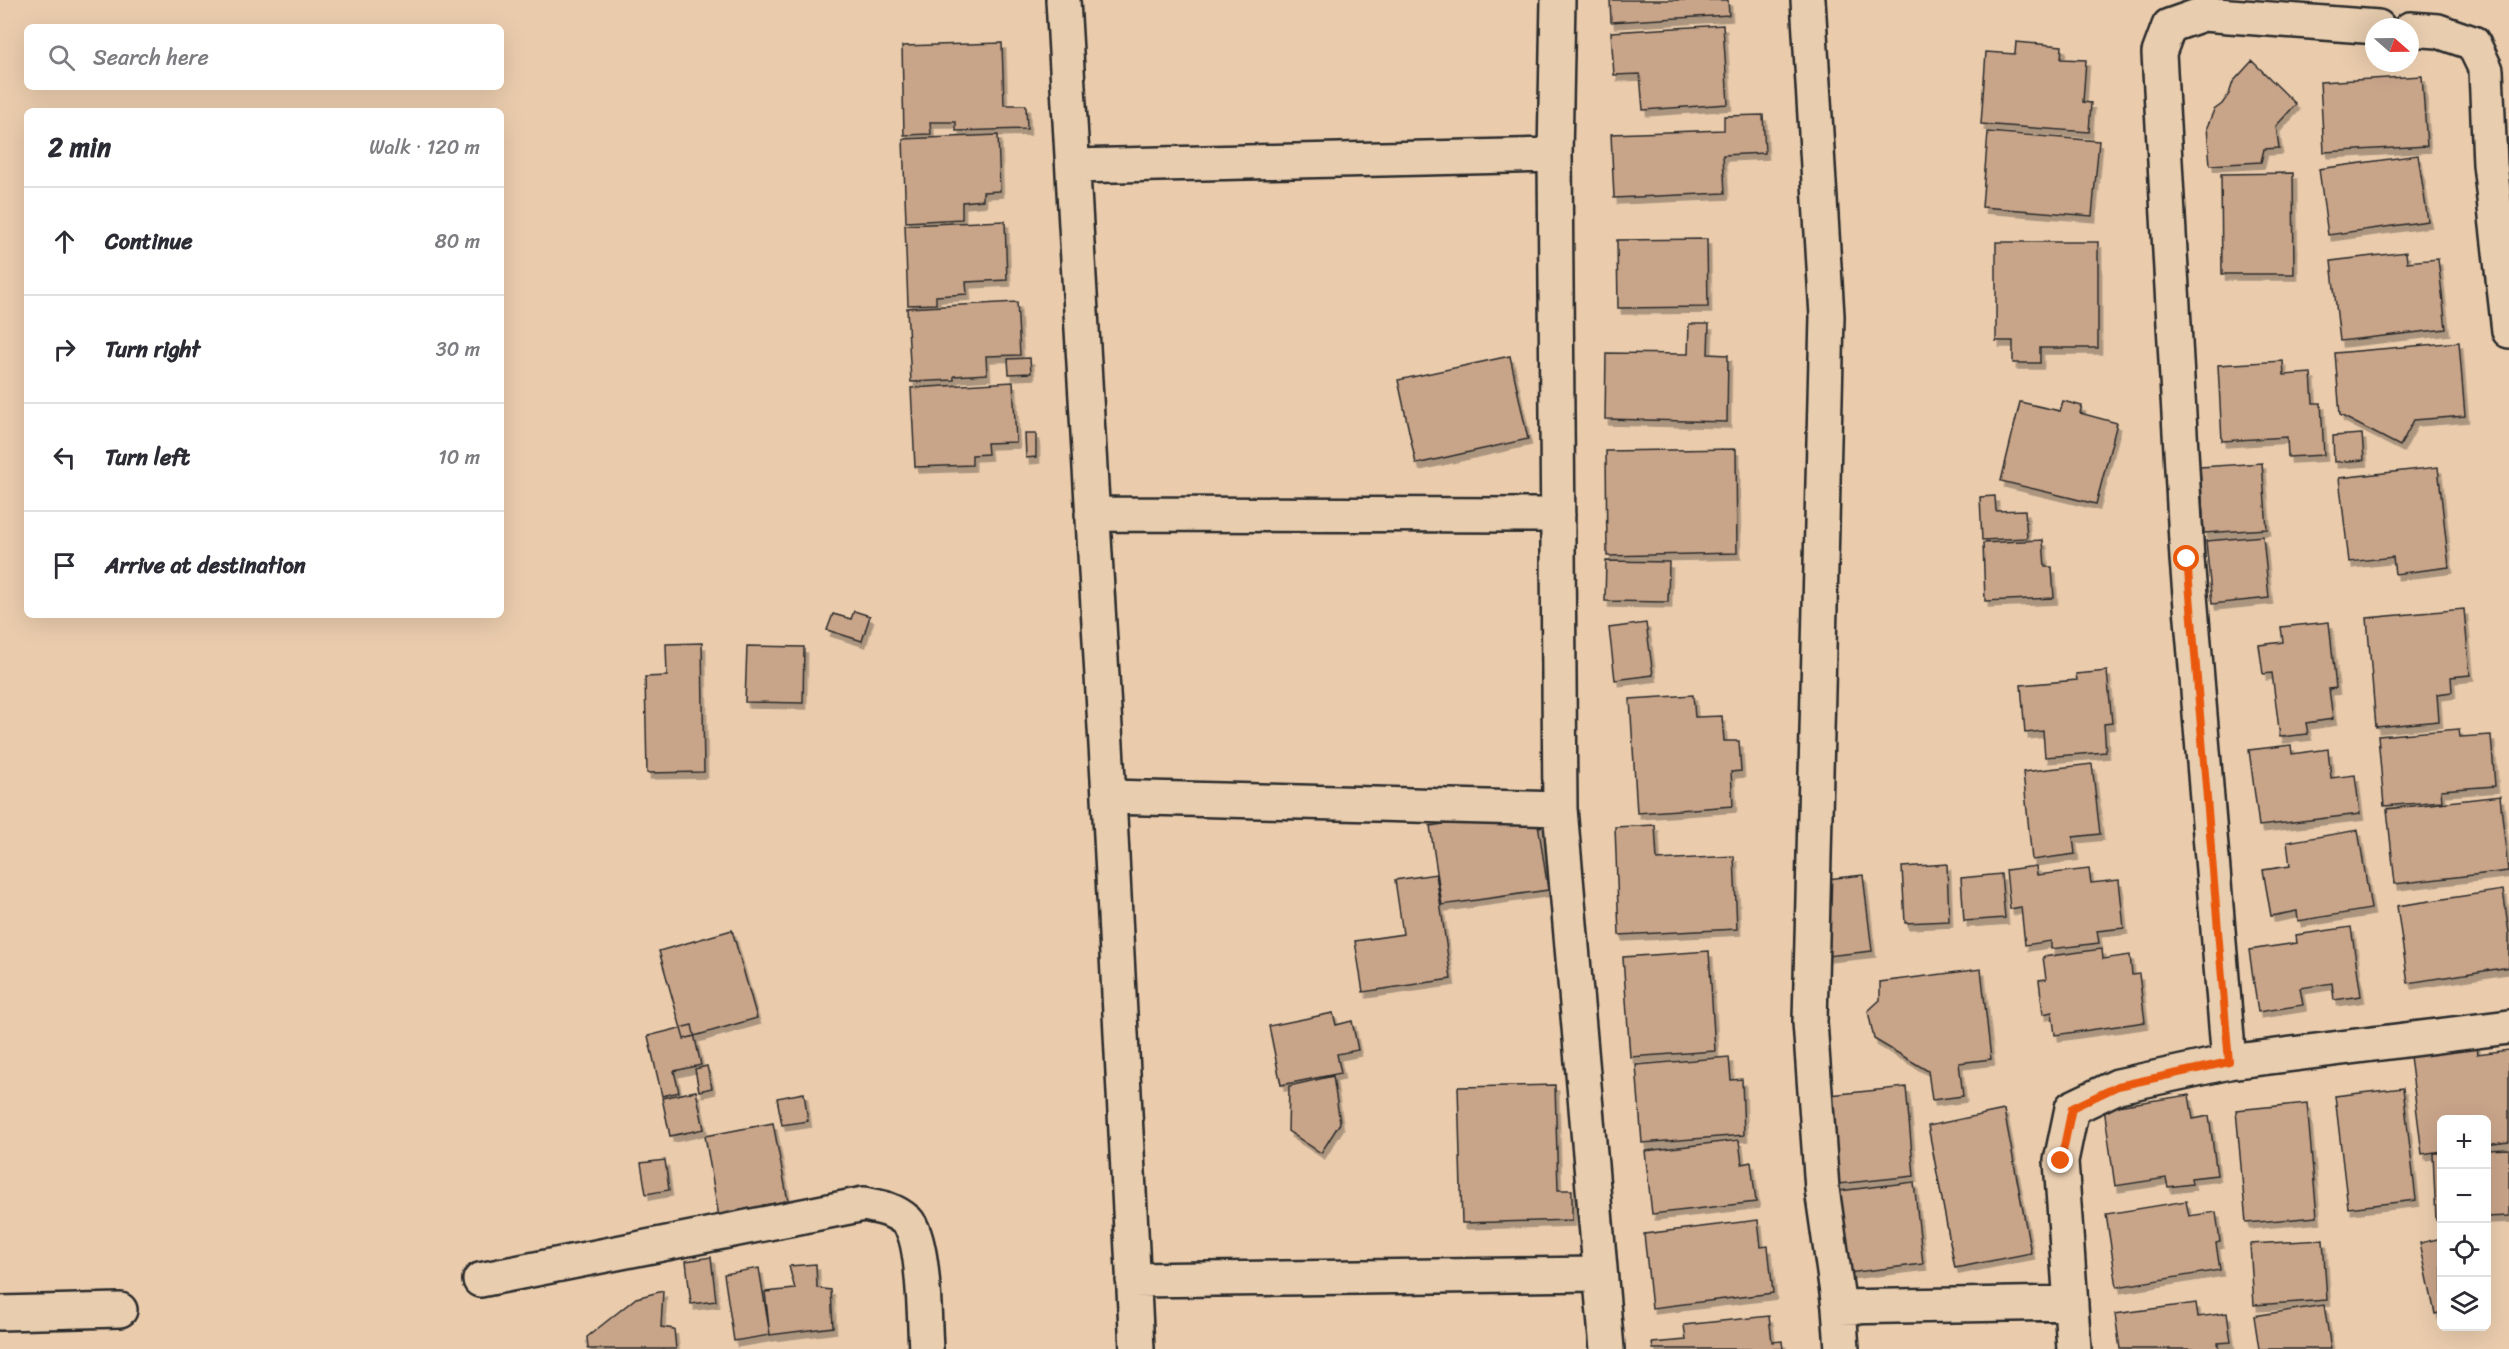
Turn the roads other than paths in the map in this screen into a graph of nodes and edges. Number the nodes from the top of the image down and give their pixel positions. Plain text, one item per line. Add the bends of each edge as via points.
1 (1063, 0) edge
2 (1558, 0) edge
3 (1808, 0) edge
4 (2365, 26) edge
5 (2419, 30) edge
6 (1556, 155) junction
7 (1073, 166) junction
8 (2509, 331) edge
9 (1092, 513) junction
10 (1558, 515) junction
11 (1109, 797) junction
12 (1560, 809) junction
13 (2509, 1027) edge
14 (2229, 1062) junction
15 (1600, 1274) junction
16 (480, 1280) dead end
17 (1133, 1280) junction
18 (2071, 1304) junction
19 (1839, 1307) junction
20 (120, 1310) dead end
21 (0, 1312) edge
22 (926, 1349) edge
23 (1137, 1349) edge
24 (1607, 1349) edge
25 (1842, 1349) edge
26 (2074, 1349) edge

1 - 7 street
2 - 6 street
3 - 19 street via 1827,316 1810,1022 1822,1189
4 - 14 street via 2203,14 2169,26 2158,53 2187,559
5 - 8 street via 2438,31 2473,43 2486,70 2490,164
6 - 7 street
6 - 10 street
7 - 9 street
9 - 10 street
9 - 11 street
10 - 12 street
11 - 12 street
11 - 17 street
12 - 15 street
13 - 14 street
14 - 18 street via 2118,1086 2072,1108 2061,1161
15 - 17 street
15 - 24 street
16 - 22 street via 864,1204 889,1209 908,1222 919,1242
17 - 23 street
18 - 19 street
18 - 26 street
19 - 25 street
20 - 21 street

